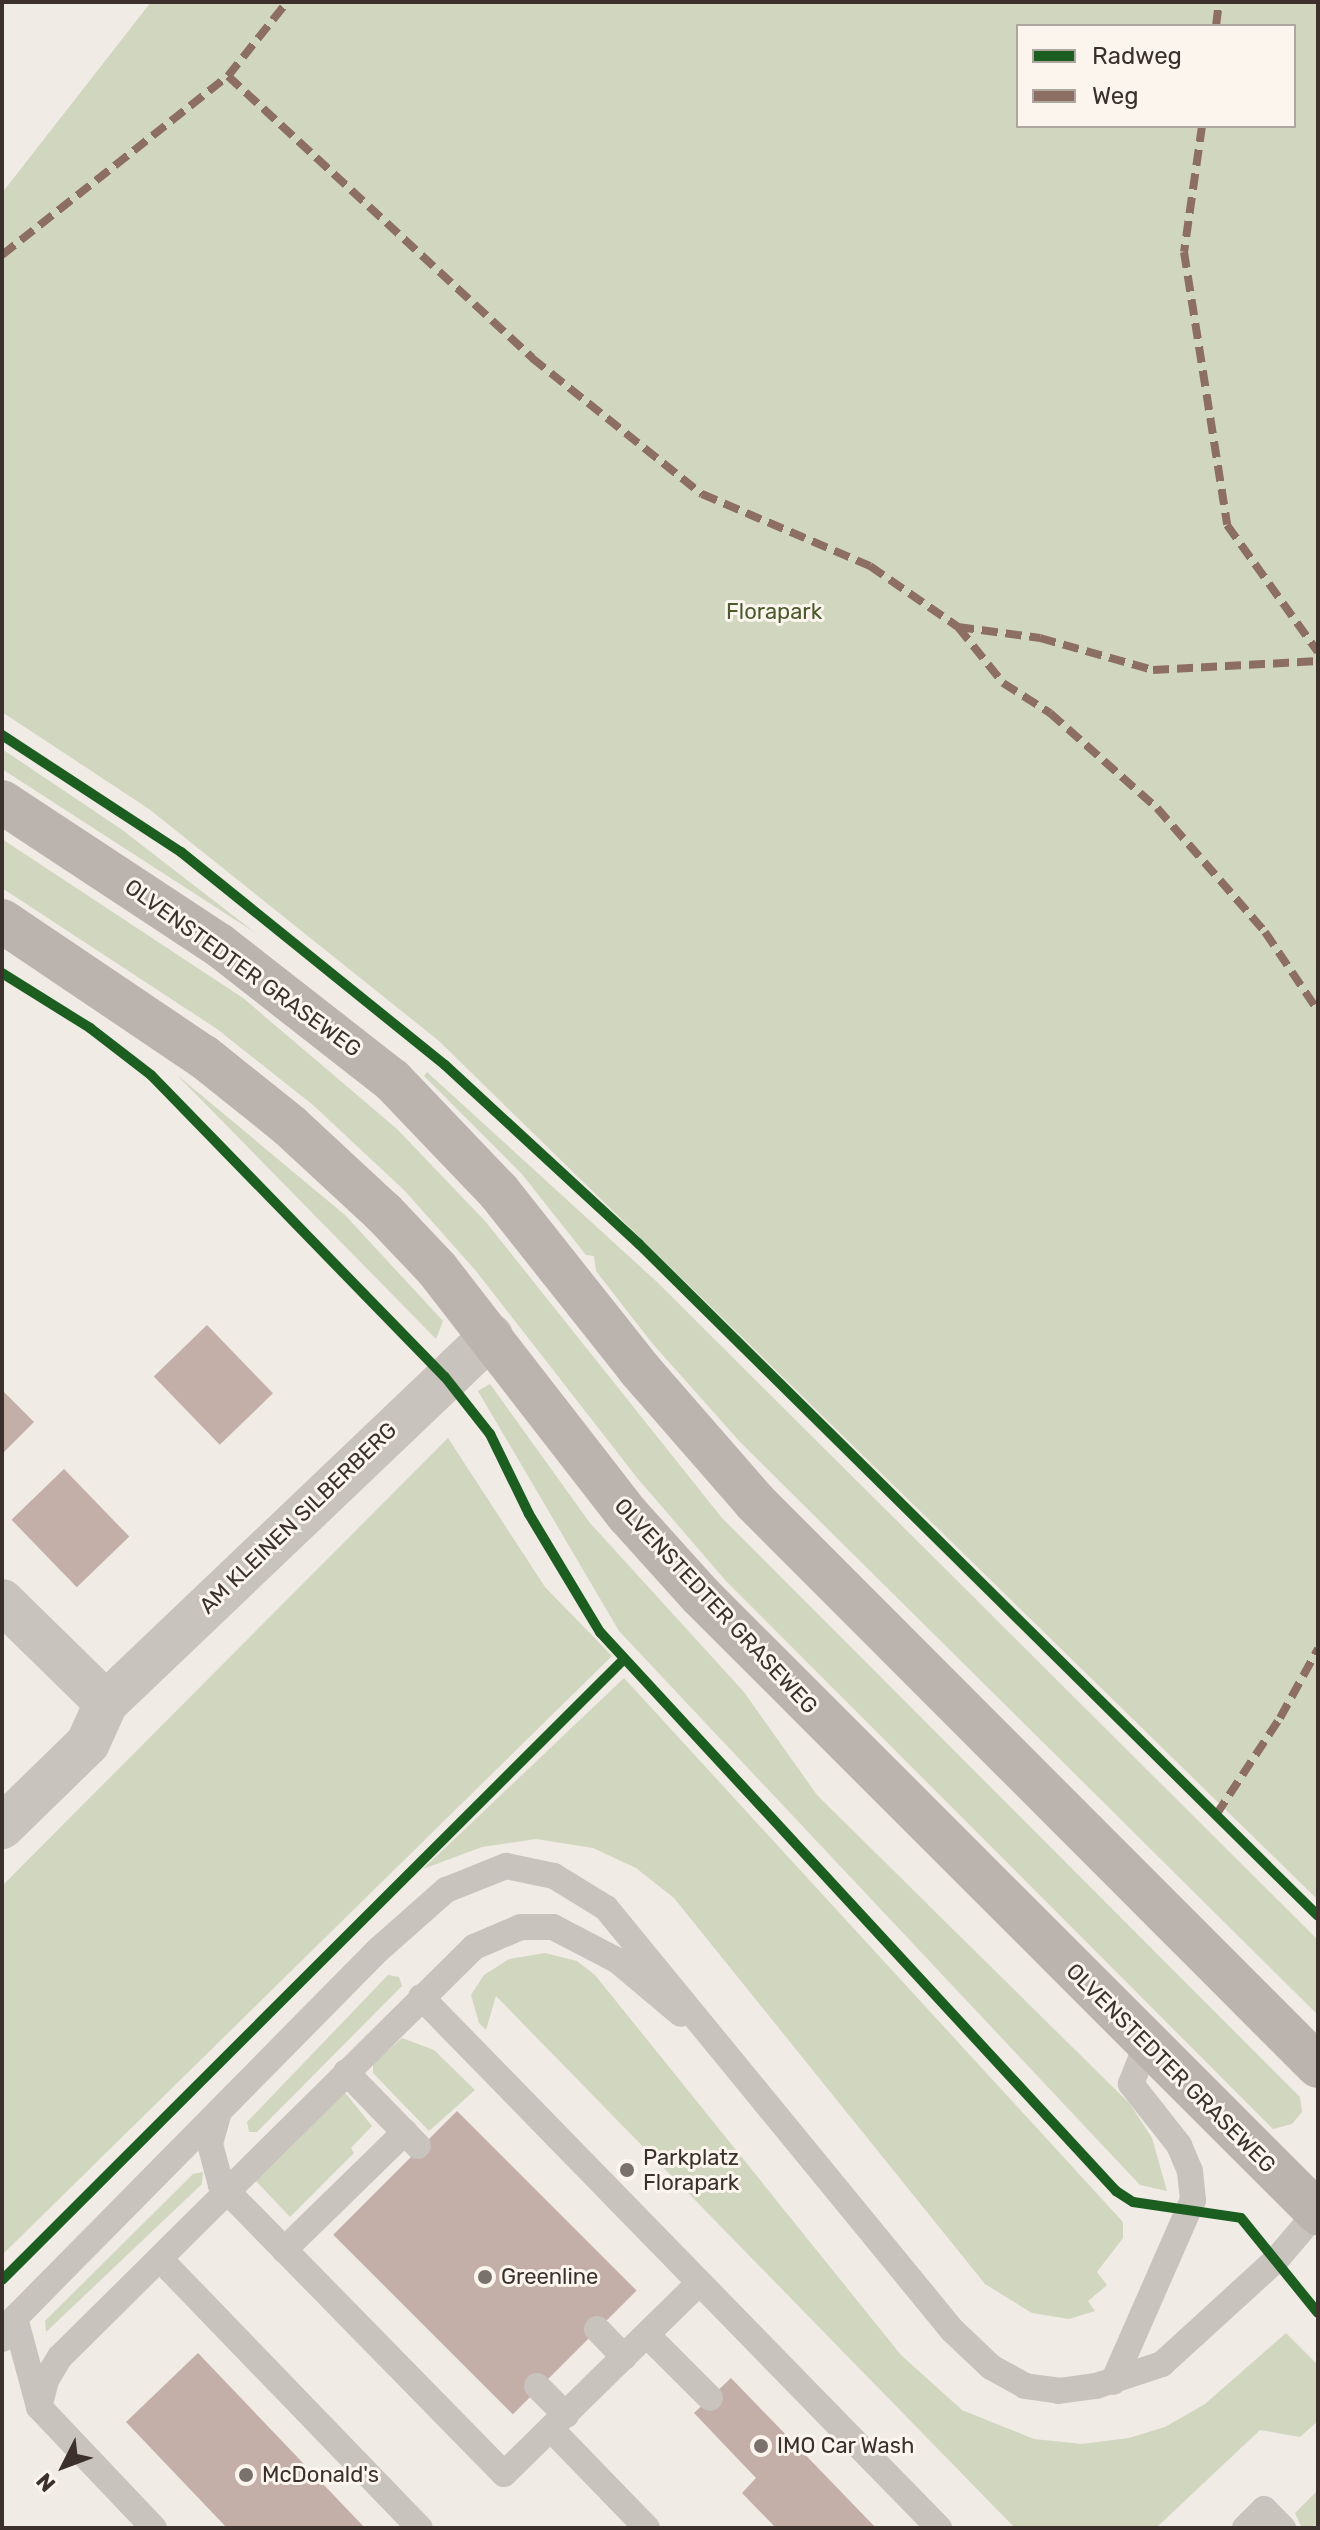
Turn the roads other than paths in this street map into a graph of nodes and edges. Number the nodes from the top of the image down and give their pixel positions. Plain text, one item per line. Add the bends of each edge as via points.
1 (2, 802) edge
2 (2, 921) edge
3 (491, 1336) junction
4 (2, 1601) edge
5 (106, 1703) junction
6 (2, 1827) edge
7 (421, 1997) junction
8 (1146, 2045) junction
9 (727, 2052) junction
10 (1318, 2066) edge
11 (346, 2072) junction
12 (220, 2108) junction
13 (227, 2192) junction
14 (1318, 2212) edge
15 (284, 2250) junction
16 (160, 2259) junction
17 (699, 2283) junction
18 (8, 2328) edge
19 (597, 2329) dead end
20 (647, 2335) junction
21 (624, 2357) junction
22 (1113, 2382) junction
23 (537, 2386) dead end
24 (710, 2398) dead end
25 (39, 2407) junction
26 (558, 2422) junction
27 (154, 2528) edge
28 (420, 2528) edge
29 (647, 2528) edge
30 (939, 2528) edge
31 (1245, 2528) edge
32 (1283, 2528) edge

1 - 10 main road, OLVENSTEDTER GRASEWEG via 219,945 392,1080 499,1192 640,1370 755,1502
2 - 3 main road, OLVENSTEDTER GRASEWEG via 164,1027 290,1126 411,1240
3 - 5 street, AM KLEINEN SILBERBERG
3 - 8 main road, OLVENSTEDTER GRASEWEG via 663,1555
4 - 5 street
5 - 6 street, AM KLEINEN SILBERBERG via 88,1743
7 - 9 lane via 489,1938 521,1927 553,1927 618,1961
7 - 11 lane
7 - 17 lane
8 - 14 main road, OLVENSTEDTER GRASEWEG
8 - 22 lane via 1131,2084 1179,2145 1190,2171 1193,2200
9 - 12 lane via 606,1908 554,1876 506,1866 467,1878 421,1910
9 - 22 lane via 923,2295 991,2367 1039,2389
11 - 13 lane
11 - 15 lane via 412,2139
12 - 13 lane via 210,2144 215,2172
12 - 18 lane
13 - 15 lane
13 - 16 lane
14 - 22 lane via 1276,2260 1176,2354 1147,2372
15 - 26 lane via 504,2474
16 - 25 lane via 60,2357 46,2380
16 - 28 lane
17 - 20 lane
17 - 30 lane
18 - 25 lane
19 - 21 lane
20 - 21 lane
20 - 24 lane
21 - 26 lane
23 - 26 lane
25 - 27 lane
26 - 29 lane
31 - 32 lane via 1264,2509

